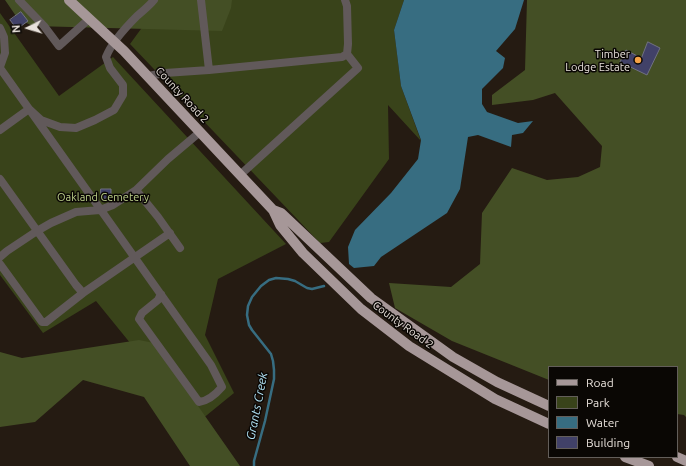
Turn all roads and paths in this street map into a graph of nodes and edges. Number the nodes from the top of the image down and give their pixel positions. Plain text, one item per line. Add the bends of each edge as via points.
1 (19, 0) edge
2 (69, 0) edge
3 (154, 0) edge
4 (201, 0) edge
5 (345, 0) edge
6 (89, 19) junction
7 (0, 28) edge
8 (114, 42) junction
9 (348, 54) junction
10 (0, 68) edge
11 (209, 70) junction
12 (148, 76) junction
13 (29, 109) junction
14 (0, 130) edge
15 (200, 132) junction
16 (240, 174) junction
17 (0, 179) edge
18 (136, 190) junction
19 (100, 210) junction
20 (273, 210) junction
21 (37, 231) junction
22 (170, 233) junction
23 (180, 248) dead end
24 (0, 257) edge
25 (134, 258) junction
26 (0, 264) edge
27 (83, 293) junction
28 (161, 294) junction
29 (548, 406) edge
30 (548, 424) edge
31 (628, 458) edge
32 (649, 466) edge

1 - 6 street via 59,46
2 - 6 main road, County Road 2
3 - 8 street
4 - 11 street
5 - 9 street
6 - 8 main road, County Road 2
7 - 10 street via 4,37 5,54
8 - 12 main road, County Road 2
8 - 13 street via 106,57 110,68 123,85 123,95 114,110 76,128 60,127 41,120
9 - 11 street
9 - 16 street via 358,68
10 - 13 street
11 - 12 street
12 - 15 main road, County Road 2
13 - 14 street
13 - 19 street
15 - 16 main road, County Road 2
15 - 18 street
16 - 20 main road, County Road 2
17 - 21 street
18 - 19 street
18 - 22 street
19 - 21 street via 76,212
19 - 25 street
20 - 29 main road, County Road 2 via 281,213 371,298 453,357 497,382
20 - 30 main road, County Road 2 via 280,225 303,253 361,309 409,346 495,399
21 - 24 street
21 - 27 street
22 - 23 street
22 - 25 street
25 - 27 street
25 - 28 street
26 - 27 street via 42,322 46,322
28 - 28 street via 211,365 222,387 205,401 199,402 139,319
31 - 32 main road

